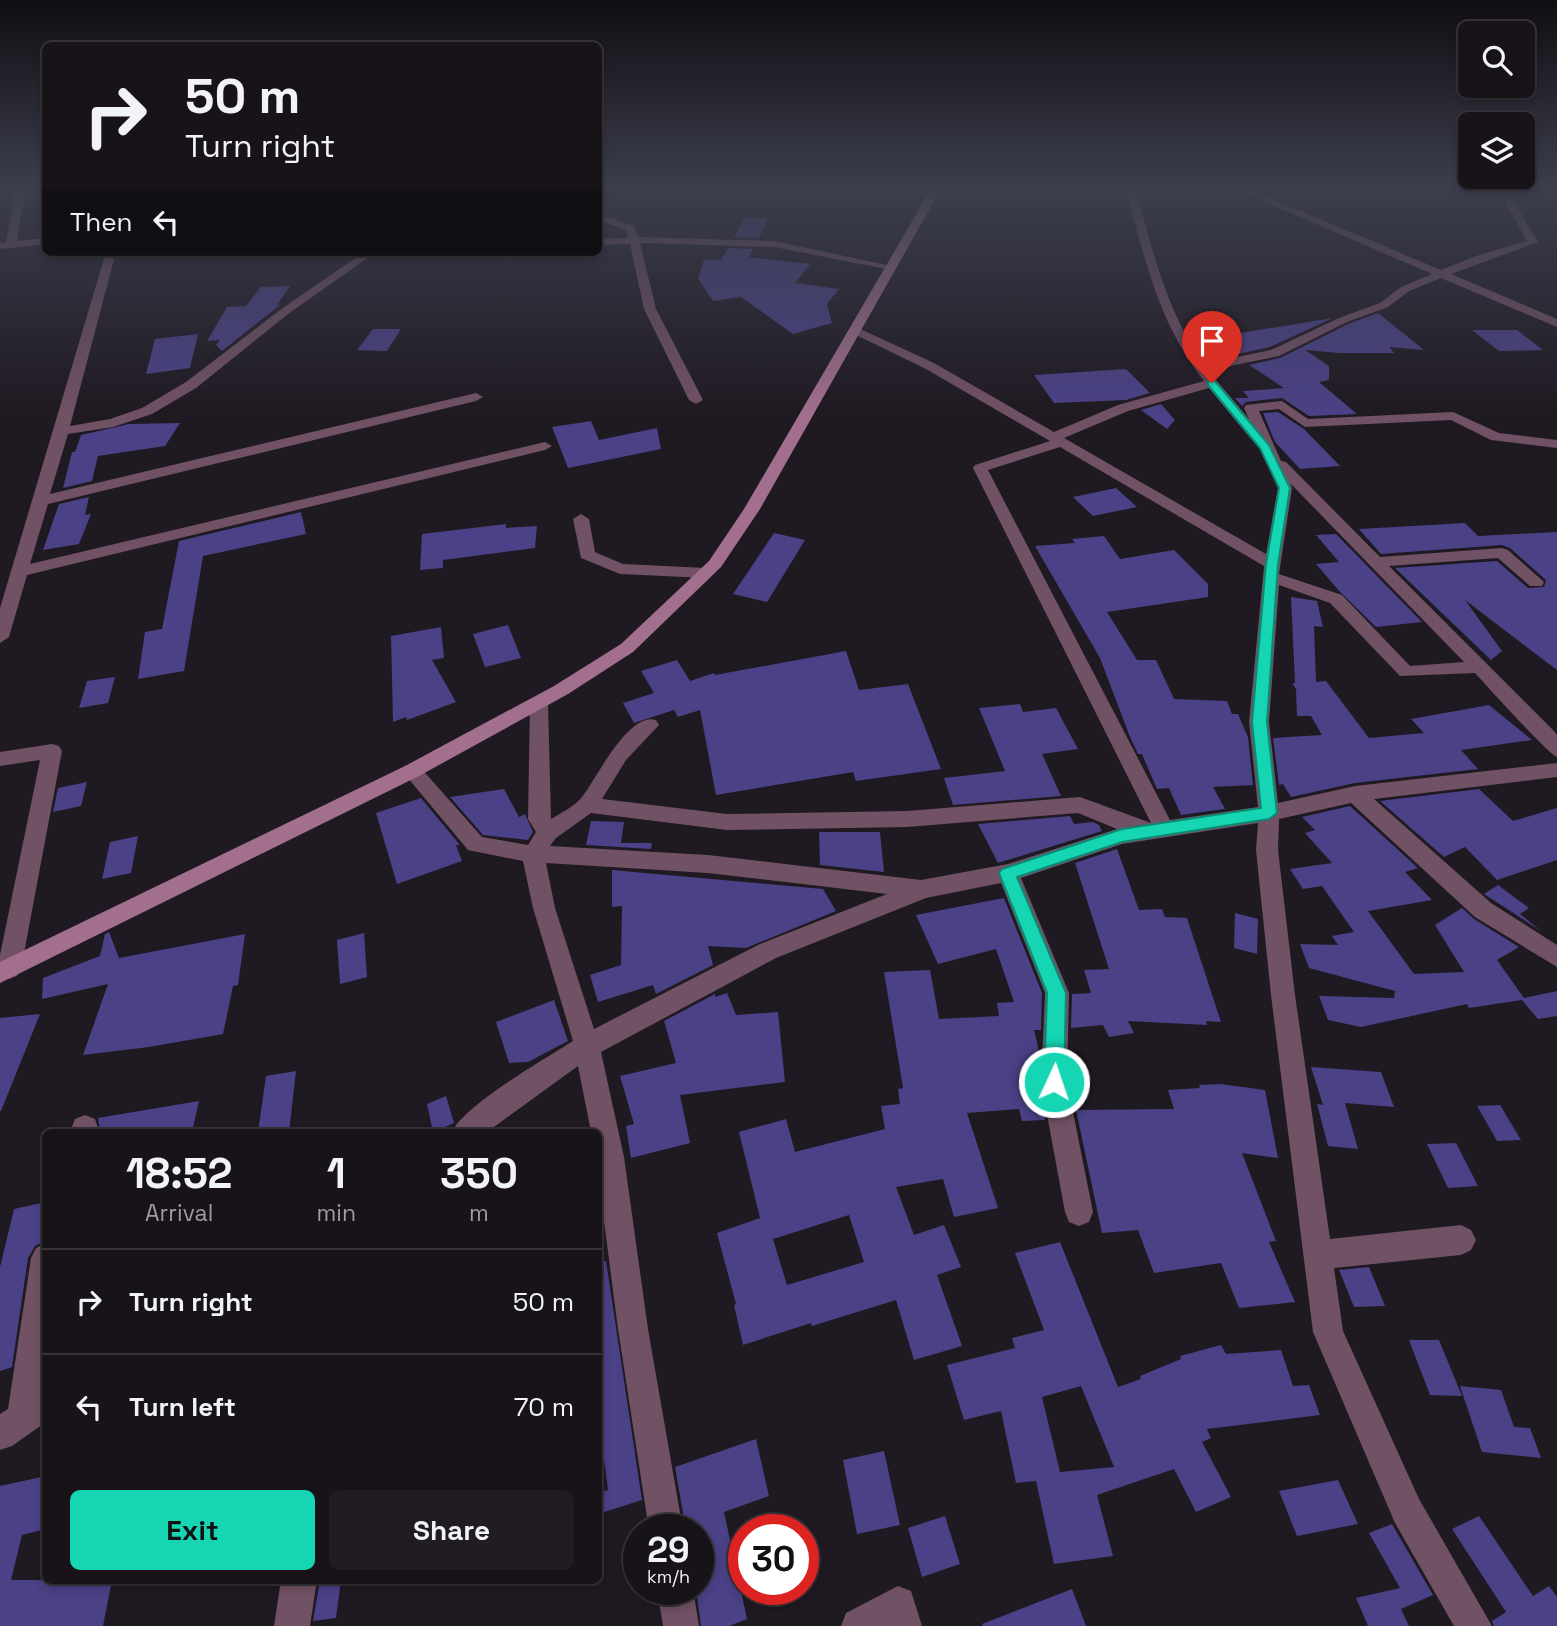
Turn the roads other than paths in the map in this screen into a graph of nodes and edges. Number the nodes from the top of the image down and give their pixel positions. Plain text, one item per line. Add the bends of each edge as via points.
1 (108, 263) edge
2 (355, 263) edge
3 (639, 263) edge
4 (870, 263) edge
5 (893, 263) edge
6 (1151, 263) edge
7 (1416, 263) edge
8 (1474, 263) edge
9 (891, 267) junction
10 (1442, 274) junction
11 (1557, 323) edge
12 (854, 331) junction
13 (1208, 377) junction
14 (476, 397) dead end
15 (696, 400) dead end
16 (62, 431) junction
17 (1059, 440) junction
18 (1557, 444) edge
19 (545, 446) dead end
20 (1265, 447) junction
21 (40, 501) junction
22 (581, 519) dead end
23 (1374, 562) junction
24 (1271, 571) junction
25 (19, 572) junction
26 (706, 573) junction
27 (1536, 582) dead end
28 (0, 637) edge
29 (1479, 667) junction
30 (539, 703) junction
31 (649, 725) dead end
32 (1554, 739) edge
33 (0, 759) edge
34 (1557, 770) edge
35 (412, 771) junction
36 (1355, 794) junction
37 (588, 805) junction
38 (1269, 813) junction
39 (1154, 831) junction
40 (540, 843) junction
41 (1007, 873) junction
42 (923, 889) junction
43 (1557, 957) edge
44 (4, 971) edge
45 (587, 1046) junction
46 (470, 1129) edge
47 (1079, 1212) dead end
48 (1461, 1240) dead end
49 (1319, 1255) junction
50 (42, 1286) edge
51 (23, 1418) edge
52 (663, 1514) edge
53 (298, 1584) edge
54 (678, 1605) edge
55 (292, 1626) edge
56 (681, 1626) edge
57 (859, 1626) edge
58 (904, 1626) edge
59 (1475, 1626) edge

1 - 16 street
2 - 16 street via 191,385 147,411 113,423
3 - 15 street via 650,309
4 - 9 street
5 - 9 street
6 - 13 street via 1177,331
7 - 10 street
8 - 10 street
9 - 12 street
10 - 11 street
10 - 13 street via 1275,353 1231,362
12 - 17 street via 930,366
12 - 26 street via 752,509
13 - 17 street via 1123,408
13 - 20 street
14 - 21 street
16 - 21 street
17 - 24 street
17 - 39 street via 980,468
18 - 20 street via 1496,437 1453,416 1305,423 1282,405 1251,408
19 - 25 street
20 - 23 street
20 - 24 street via 1285,488
21 - 25 street
22 - 26 street via 587,555 598,560 620,569
23 - 27 street via 1502,553
23 - 29 street
24 - 29 street via 1336,599 1406,672
24 - 38 street via 1259,722
25 - 28 street
26 - 30 street via 626,648
29 - 32 street
30 - 35 street
30 - 40 street
31 - 37 street via 619,755
33 - 44 street via 52,751
34 - 36 street
35 - 40 street via 476,844
35 - 44 street
36 - 38 street
36 - 43 street via 1483,910
37 - 39 street via 727,822 907,819 1080,805
37 - 40 street
38 - 39 street
38 - 49 street via 1267,849 1282,982
39 - 41 street via 1122,836
40 - 42 street
40 - 45 street via 544,908
41 - 42 street
41 - 47 street via 1057,993 1054,1082
42 - 45 street via 768,951
45 - 46 street
45 - 52 street via 610,1157
48 - 49 street
49 - 59 street via 1328,1332 1407,1511
50 - 51 street
53 - 55 street
54 - 56 street
57 - 58 street via 898,1604

